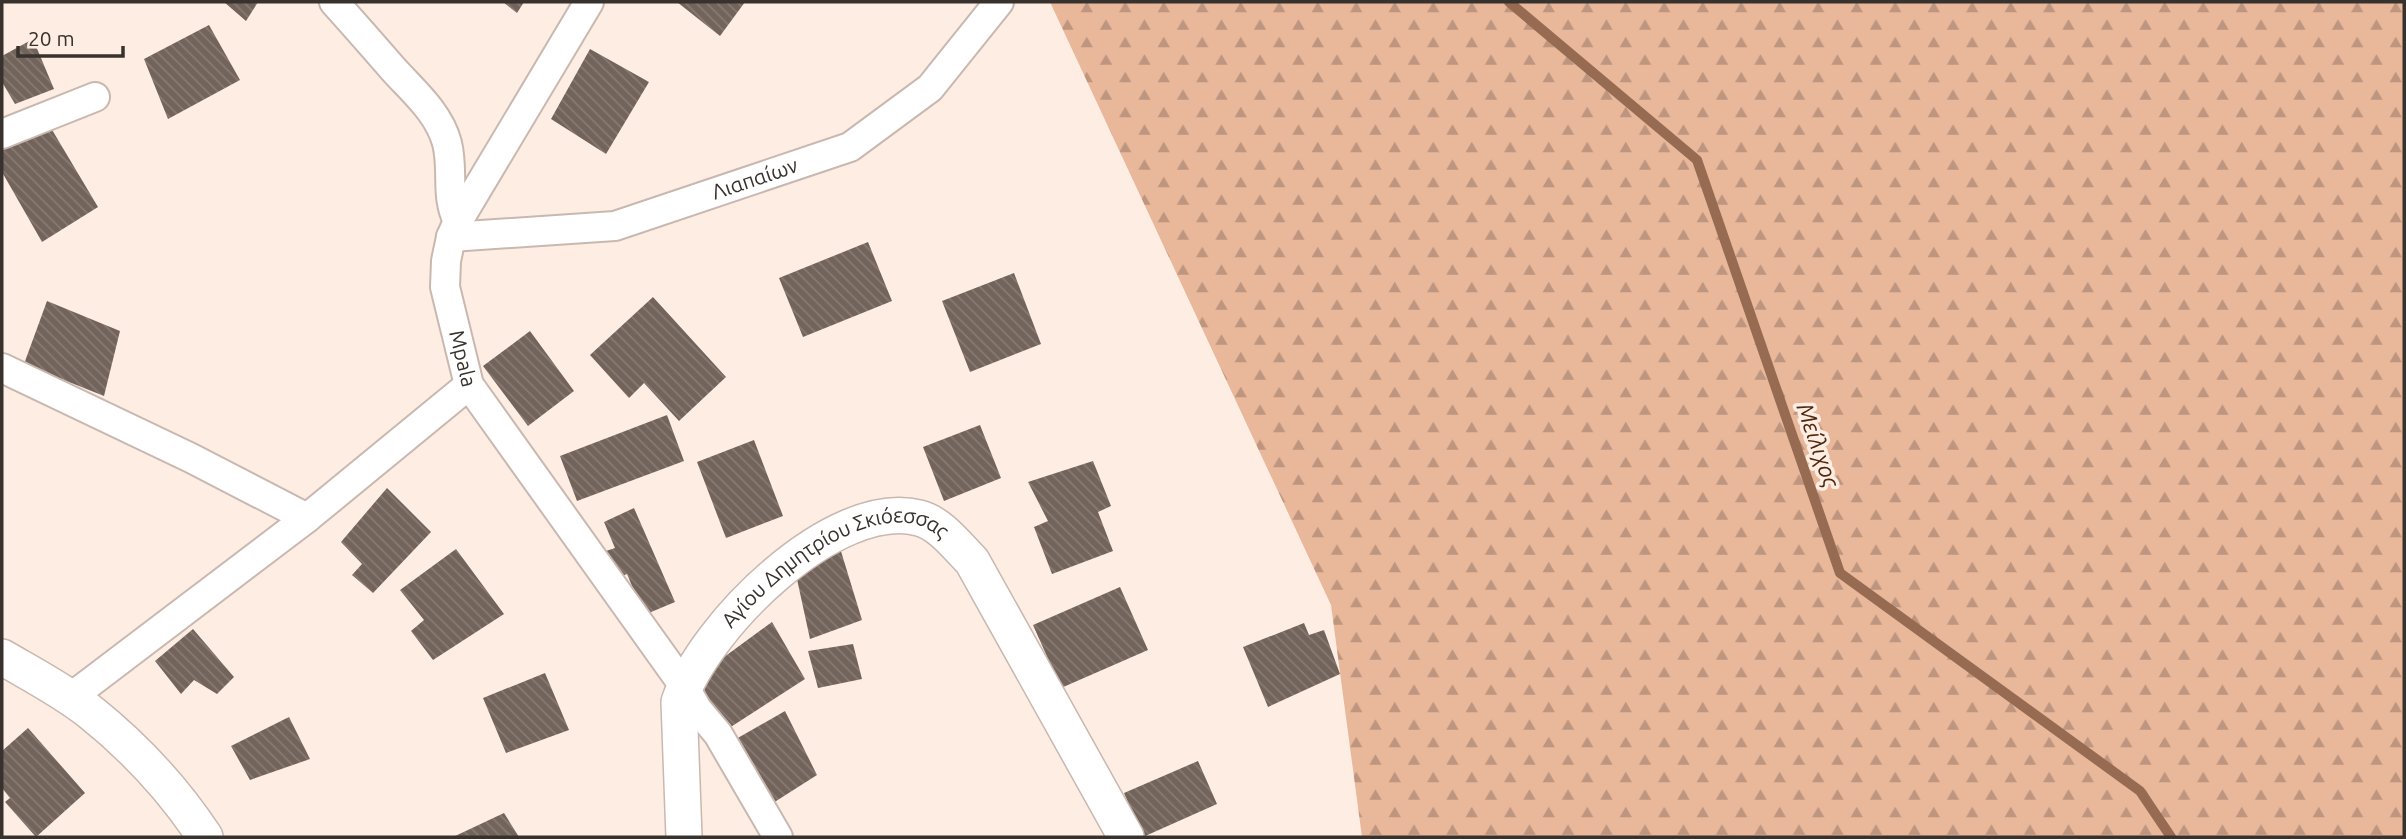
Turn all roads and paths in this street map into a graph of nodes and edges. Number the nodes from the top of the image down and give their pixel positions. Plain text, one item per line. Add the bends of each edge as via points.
1 (334, 2) edge
2 (589, 2) edge
3 (999, 2) edge
4 (95, 97) dead end
5 (2, 134) edge
6 (454, 229) junction
7 (2, 368) edge
8 (469, 385) junction
9 (307, 518) junction
10 (2, 657) edge
11 (684, 686) junction
12 (69, 698) junction
13 (205, 837) edge
14 (684, 837) edge
15 (779, 837) edge
16 (1126, 837) edge

1 - 6 street via 435,115 447,143
2 - 6 street, Mpala
3 - 6 street, Λιαπαίων via 930,88 850,147 615,226
4 - 5 street
6 - 8 street, Mpala via 445,287
7 - 9 street
8 - 9 street
8 - 11 street, Mpala
9 - 12 street
10 - 12 street
11 - 14 street, Αγίου Δημητρίου Σκιόεσσας via 679,709
11 - 15 street, Mpala
11 - 16 street, Αγίου Δημητρίου Σκιόεσσας via 700,657 743,602 791,562 827,538 870,519 921,518 948,536 972,561
12 - 13 street via 147,765

